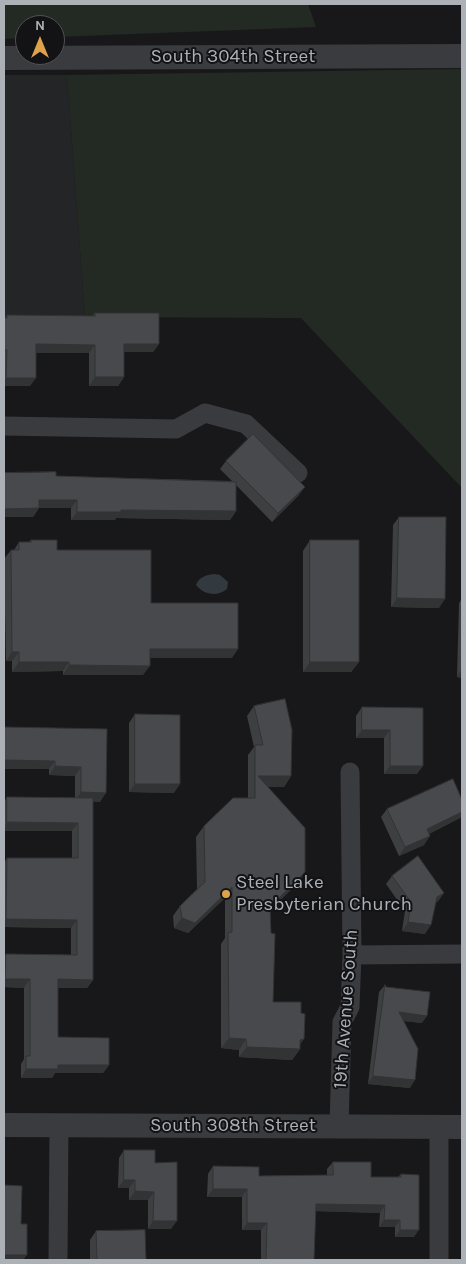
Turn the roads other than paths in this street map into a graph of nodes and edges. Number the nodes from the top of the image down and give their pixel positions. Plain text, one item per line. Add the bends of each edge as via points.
1 (462, 56) edge
2 (4, 58) edge
3 (4, 426) edge
4 (298, 473) dead end
5 (350, 772) dead end
6 (462, 954) edge
7 (352, 955) junction
8 (4, 1125) edge
9 (59, 1126) junction
10 (340, 1126) junction
11 (439, 1127) junction
12 (462, 1127) edge
13 (58, 1260) edge
14 (439, 1260) edge

1 - 2 street, South 304th Street
3 - 4 street via 176,428 205,413 246,424
5 - 7 street, 19th Avenue South
6 - 7 street
7 - 10 street, 19th Avenue South via 350,1007 342,1022
8 - 9 street, South 308th Street
9 - 10 street, South 308th Street
9 - 13 street
10 - 11 street, South 308th Street
11 - 12 street, South 308th Street
11 - 14 street

